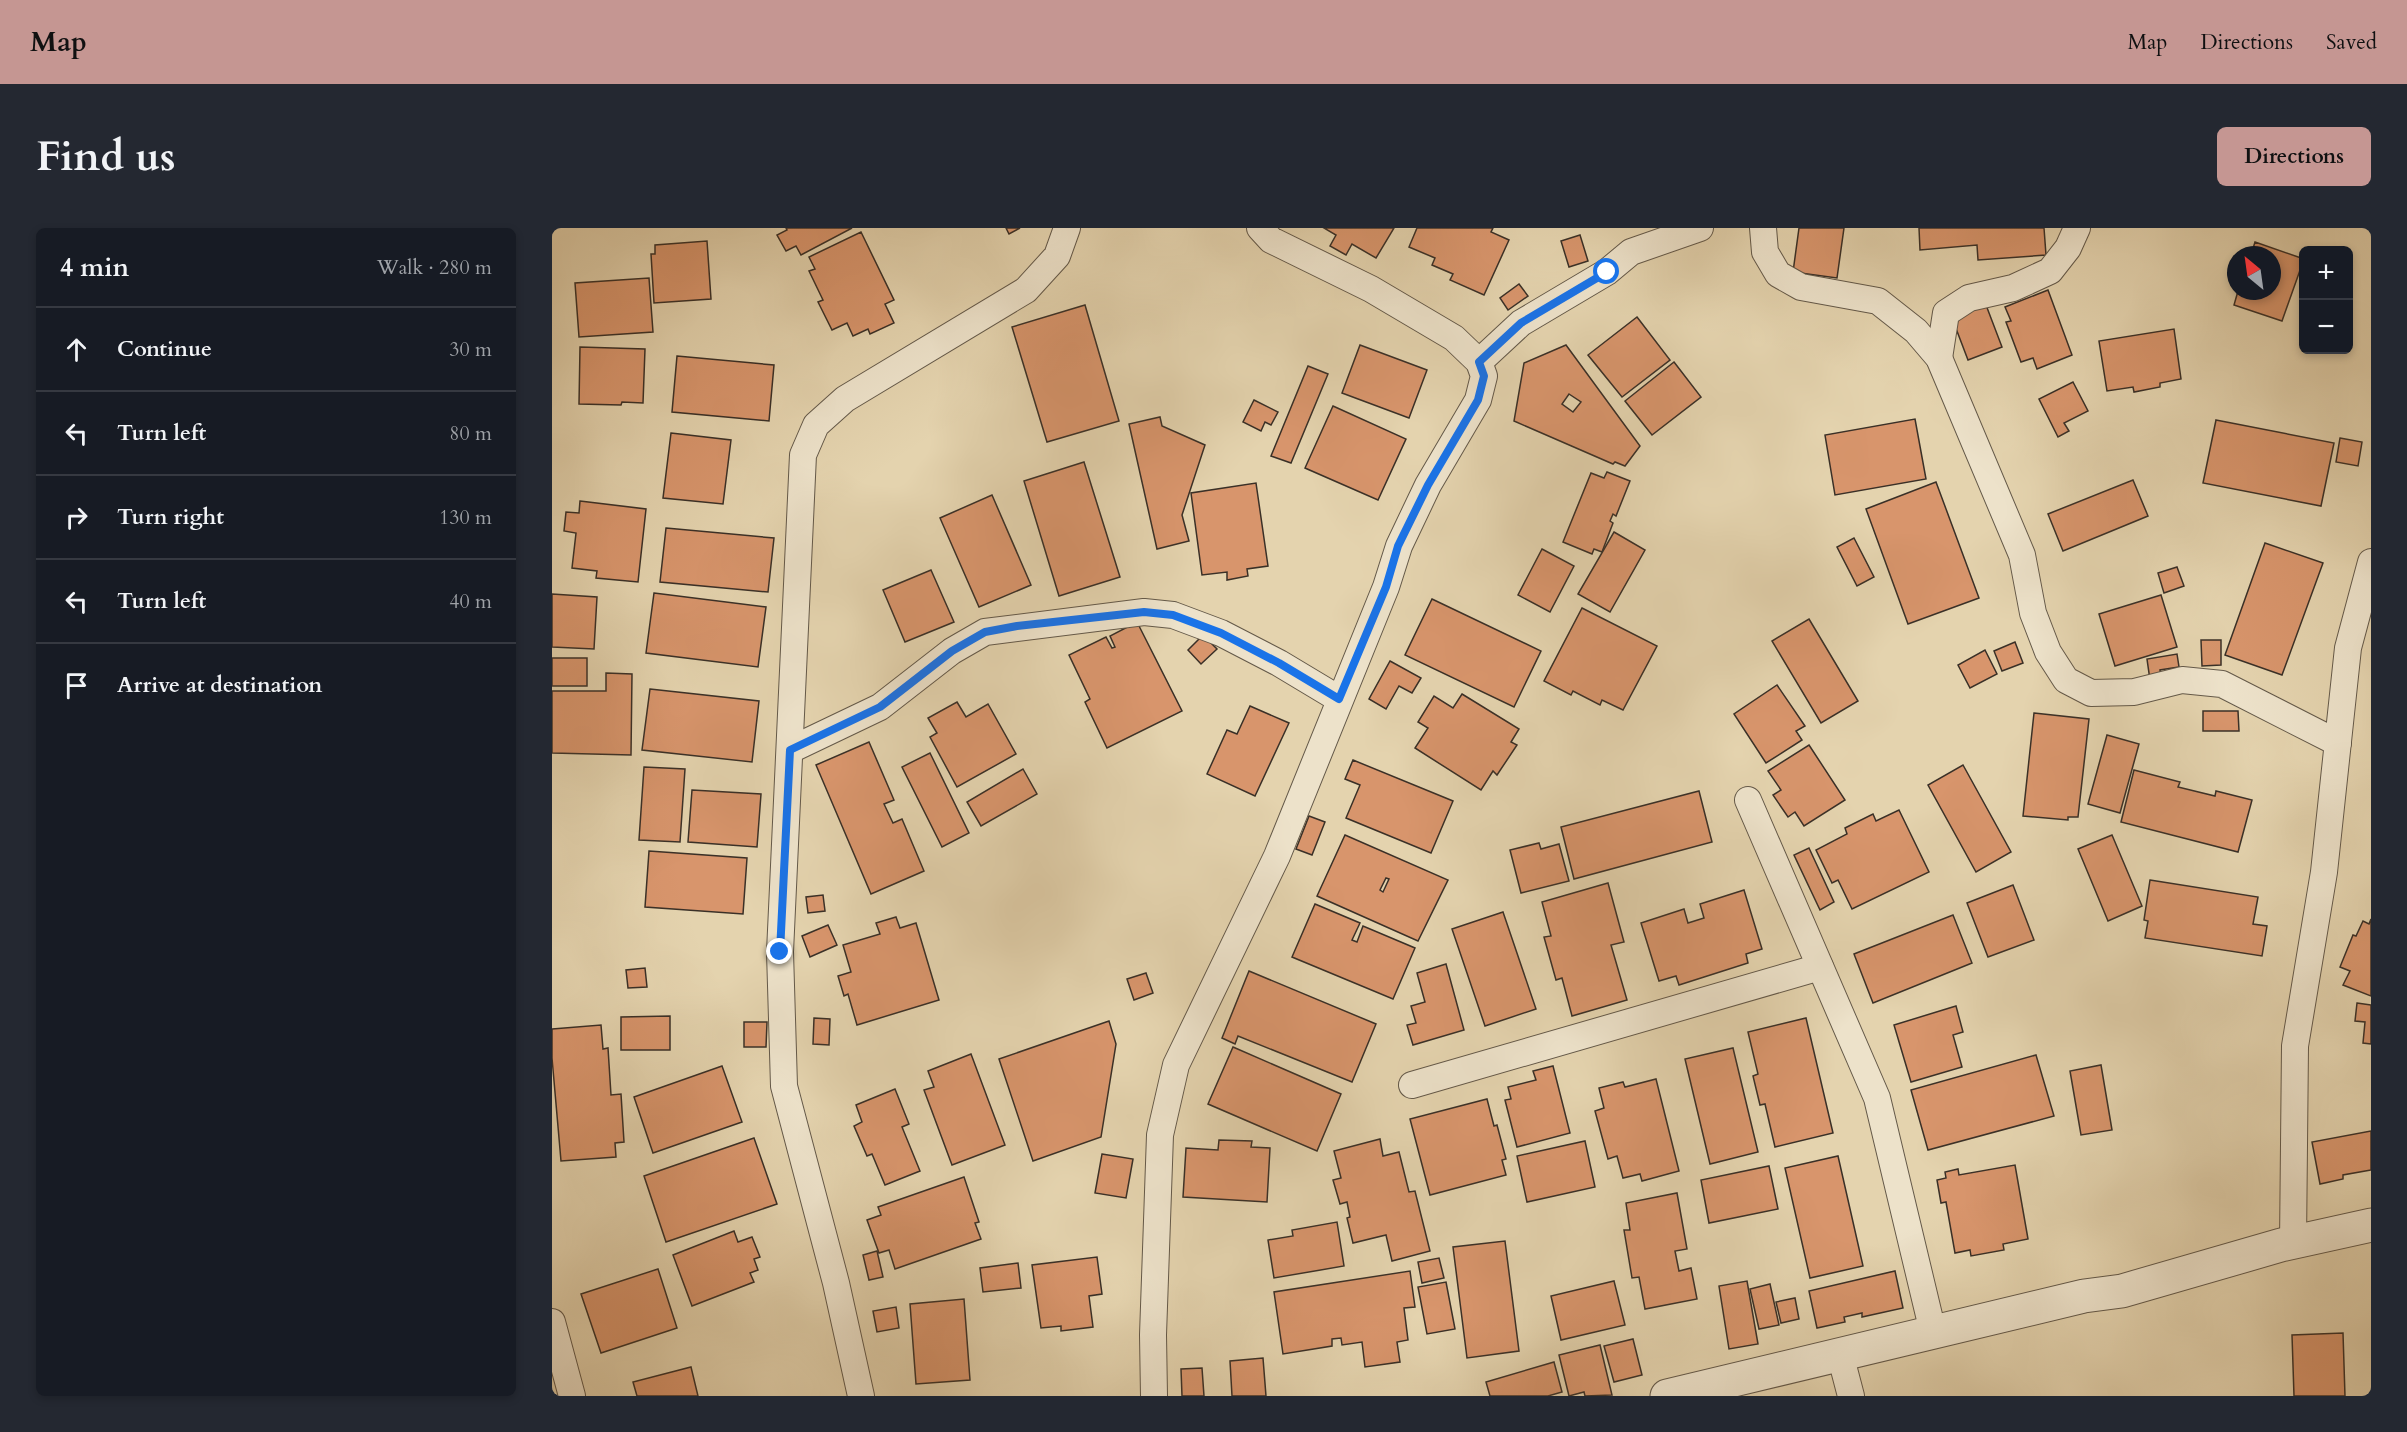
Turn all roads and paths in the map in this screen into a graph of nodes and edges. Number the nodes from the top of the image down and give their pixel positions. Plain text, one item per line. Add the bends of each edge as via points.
1 (1067, 228) edge
2 (1260, 228) edge
3 (1700, 228) edge
4 (1763, 228) edge
5 (2077, 228) edge
6 (1938, 358) junction
7 (1479, 362) junction
8 (2371, 562) edge
9 (1339, 699) junction
10 (2338, 743) junction
11 (790, 750) junction
12 (1748, 800) dead end
13 (1820, 967) junction
14 (1412, 1085) dead end
15 (2371, 1225) edge
16 (2293, 1243) junction
17 (552, 1322) edge
18 (1934, 1332) junction
19 (1840, 1354) junction
20 (572, 1396) edge
21 (861, 1396) edge
22 (1154, 1396) edge
23 (1667, 1396) edge
24 (1851, 1396) edge

1 - 11 street via 1056,256 1026,290 845,399 816,425 803,455
2 - 7 street via 1271,240 1371,289 1454,338
3 - 7 street via 1631,252 1607,272 1521,323
4 - 6 street via 1765,252 1778,274 1801,287 1878,301 1916,331
5 - 6 street via 2068,248 2050,271 2013,288 1969,298 1946,313
6 - 10 street via 2022,555 2033,614 2048,652 2066,680 2091,693 2134,692 2182,680 2222,684
7 - 9 street via 1484,376 1478,400 1428,485 1398,546 1386,587
8 - 10 street via 2348,648
9 - 11 street via 1221,633 1173,615 1144,612 985,632 952,651 880,707
9 - 22 street via 1277,856 1176,1065 1160,1135
10 - 16 street via 2324,872 2295,1047
11 - 21 street via 780,952 784,1086
12 - 13 street
13 - 14 street
13 - 18 street via 1877,1098
15 - 16 street
16 - 18 street via 2122,1291 2084,1296
17 - 20 street
18 - 19 street
19 - 23 street
19 - 24 street

